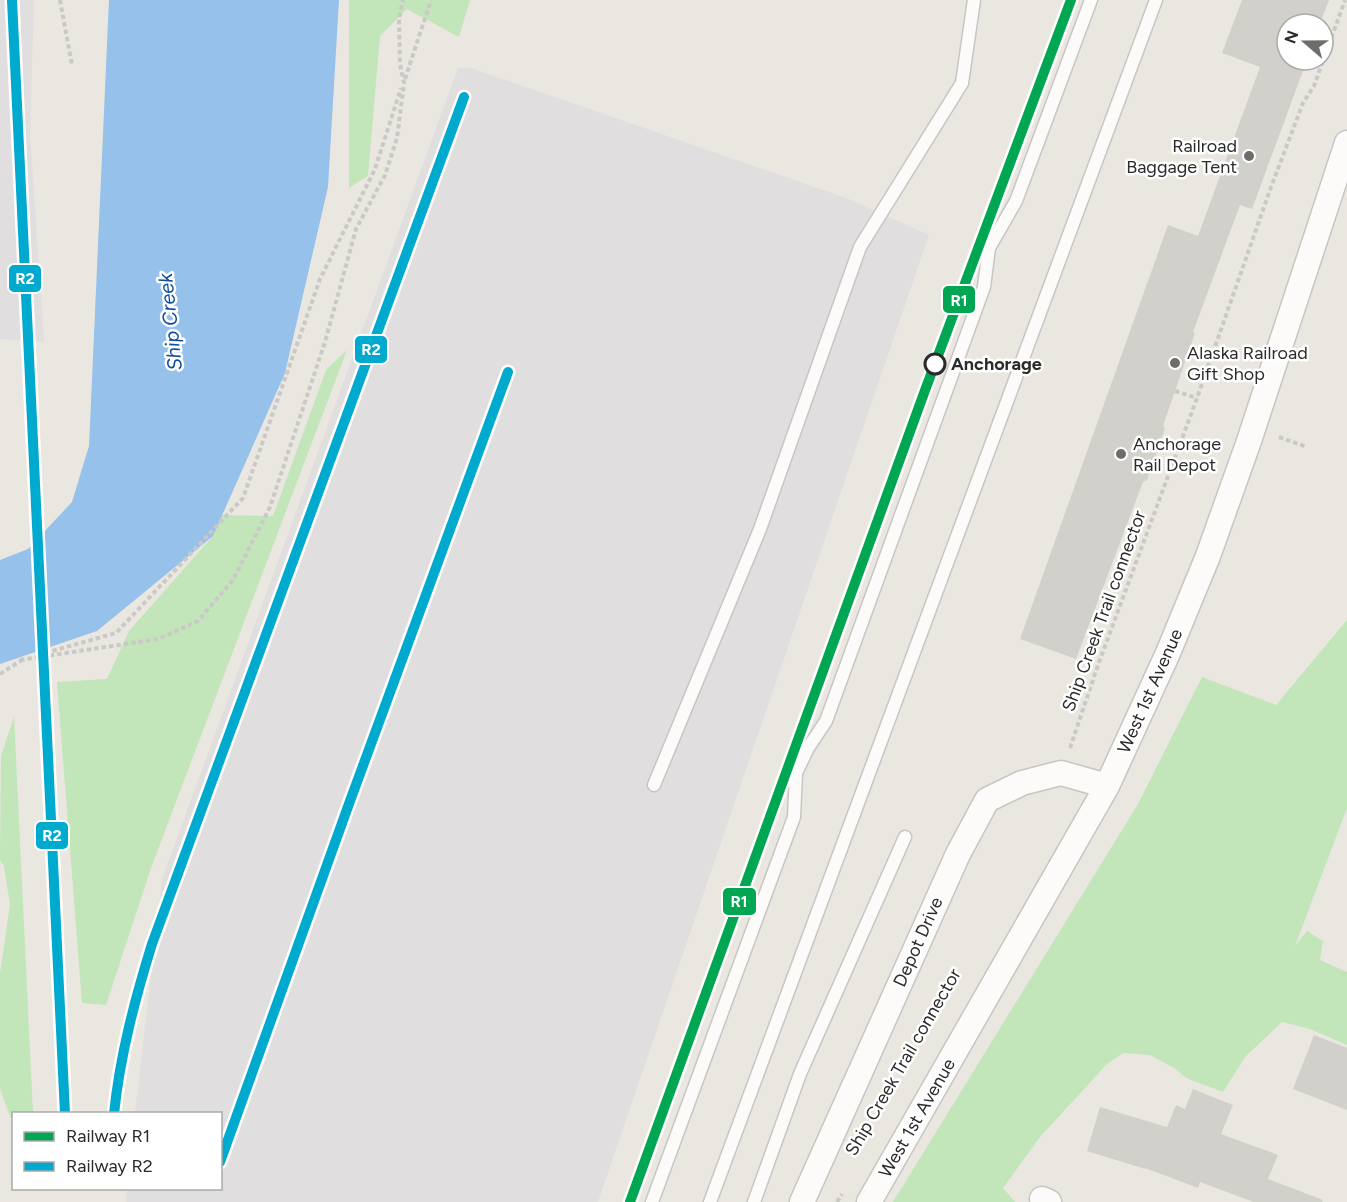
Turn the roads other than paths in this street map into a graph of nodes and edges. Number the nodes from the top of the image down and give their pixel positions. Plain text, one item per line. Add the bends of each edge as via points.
1 (974, 0) edge
2 (1091, 0) edge
3 (1156, 0) edge
4 (1347, 143) edge
5 (654, 786) dead end
6 (1107, 786) junction
7 (905, 837) dead end
8 (652, 1202) edge
9 (711, 1202) edge
10 (754, 1202) edge
11 (802, 1202) edge
12 (869, 1202) edge

1 - 5 lane via 962,83 860,247 760,529
2 - 8 lane via 1016,201 989,248 984,287 826,721 796,773 794,817
3 - 9 lane
4 - 6 street, West 1st Avenue via 1208,556
6 - 11 street, Depot Drive via 1061,773 1022,783 987,800 958,854
6 - 12 street, West 1st Avenue
7 - 10 lane via 800,1074

